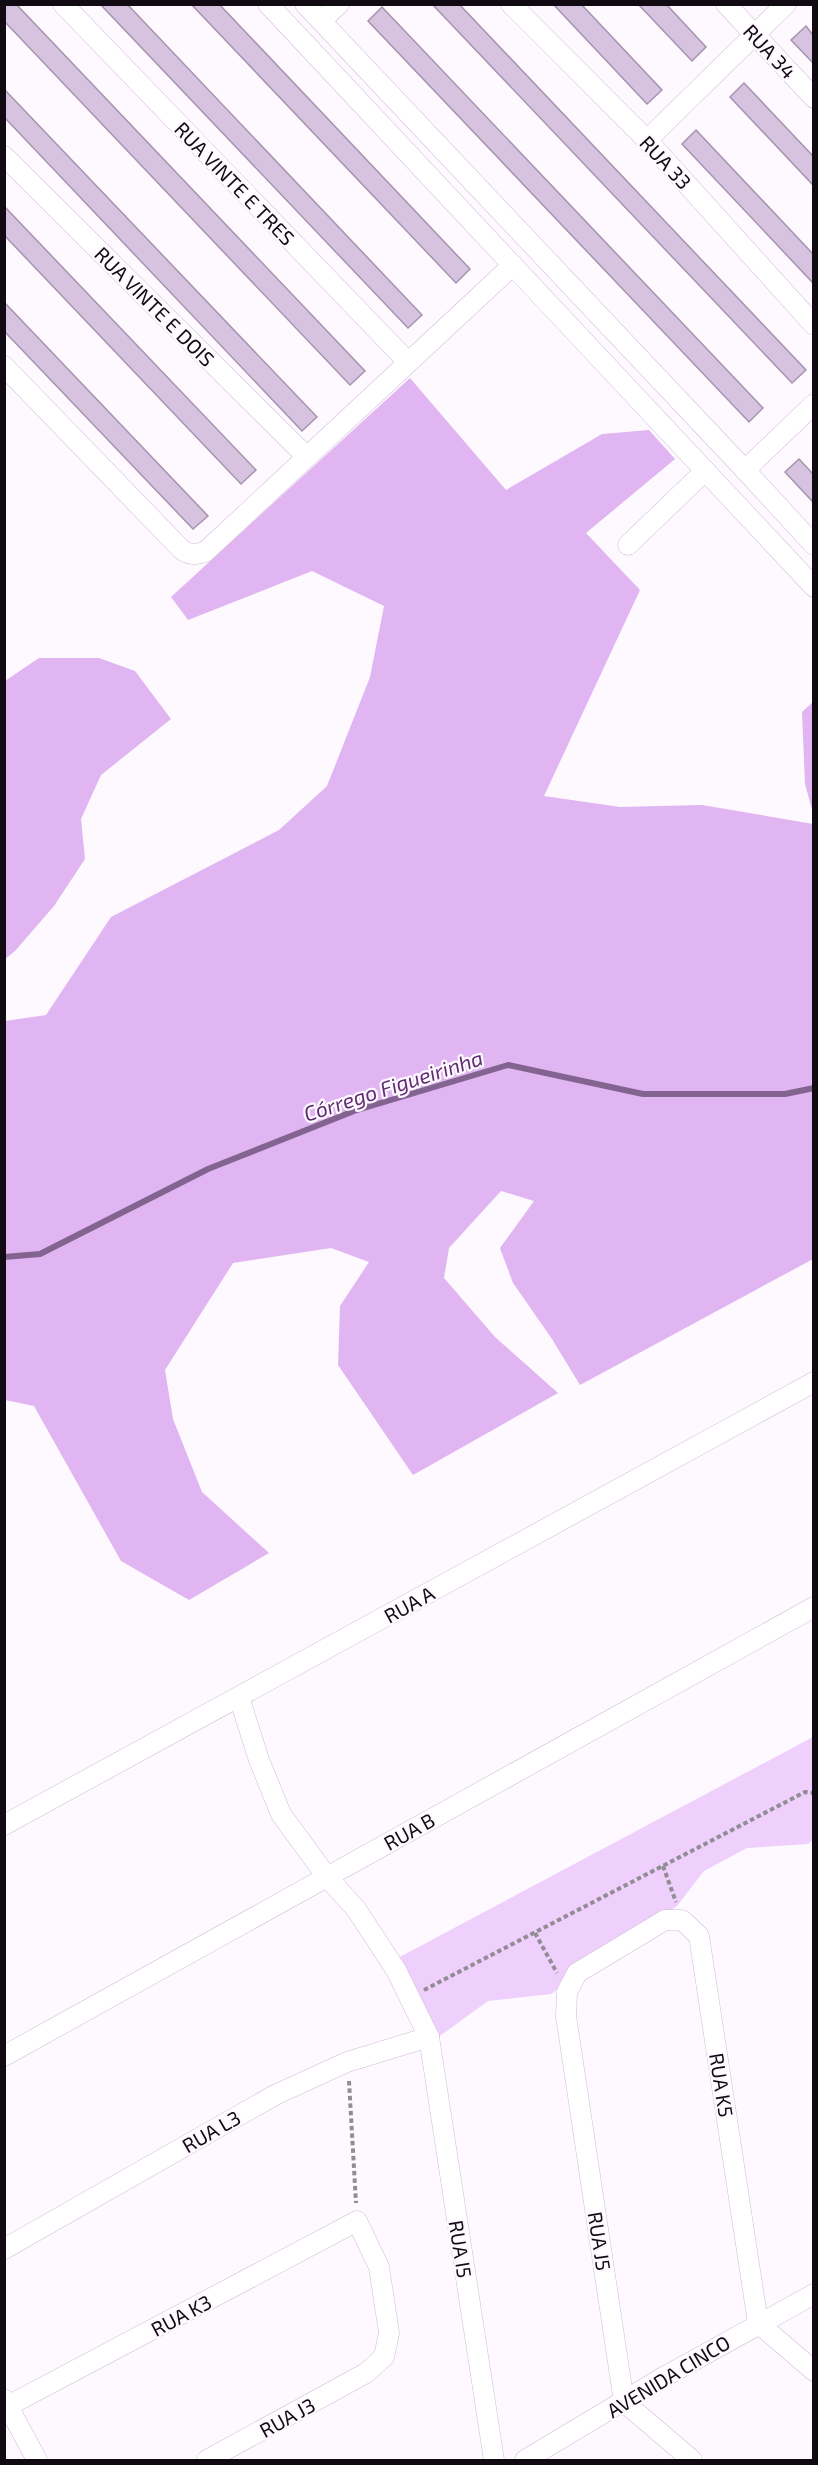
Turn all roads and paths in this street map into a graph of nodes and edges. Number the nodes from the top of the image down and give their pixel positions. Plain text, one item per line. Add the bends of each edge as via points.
1 (63, 4) edge
2 (268, 4) edge
3 (305, 4) edge
4 (339, 4) edge
5 (512, 4) edge
6 (726, 4) edge
7 (786, 4) edge
8 (321, 21) junction
9 (754, 33) junction
10 (813, 98) edge
11 (647, 141) junction
12 (4, 156) edge
13 (513, 265) junction
14 (813, 325) edge
15 (408, 362) junction
16 (4, 366) edge
17 (813, 404) edge
18 (306, 456) junction
19 (745, 470) junction
20 (705, 471) junction
21 (628, 545) dead end
22 (813, 545) edge
23 (813, 587) edge
24 (813, 1382) edge
25 (813, 1607) edge
26 (239, 1697) junction
27 (813, 1793) edge
28 (4, 1825) edge
29 (663, 1866) junction
30 (327, 1877) junction
31 (682, 1920) junction
32 (535, 1933) junction
33 (567, 1992) junction
34 (409, 1998) junction
35 (429, 2037) junction
36 (4, 2056) edge
37 (347, 2062) junction
38 (357, 2221) junction
39 (4, 2248) edge
40 (813, 2294) edge
41 (758, 2323) junction
42 (813, 2371) edge
43 (624, 2402) junction
44 (6, 2404) edge
45 (37, 2460) edge
46 (207, 2460) edge
47 (494, 2460) edge
48 (525, 2460) edge
49 (692, 2460) edge

1 - 15 street, RUA VINTE E TRES
2 - 13 street
3 - 8 street
4 - 8 street
5 - 11 street, RUA 33
6 - 9 street, RUA 34
7 - 9 street
8 - 19 street
9 - 10 street, RUA 34
9 - 11 street
11 - 14 street, RUA 33
12 - 18 street, RUA VINTE E DOIS
13 - 15 street
13 - 20 street
15 - 18 street
16 - 18 street via 187,554 205,552
17 - 19 street
19 - 22 street
20 - 21 street
20 - 23 street
24 - 26 street, RUA A
25 - 30 street, RUA B
26 - 28 street, RUA A
26 - 30 street, RUA I5 via 281,1814
27 - 29 path via 805,1792
29 - 31 path
29 - 32 path
30 - 34 street, RUA I5 via 356,1909 396,1970
30 - 36 street, RUA B
31 - 33 street via 665,1920 577,1973
31 - 41 street, RUA K5 via 699,1936
32 - 33 path
32 - 34 path
33 - 43 street, RUA J5 via 566,2016
34 - 35 street, RUA I5
35 - 37 street, RUA L3
35 - 47 street, RUA I5
37 - 38 path
37 - 39 street, RUA L3 via 275,2095
38 - 44 street, RUA K3
38 - 46 street, RUA J3 via 380,2267 389,2333 384,2356 366,2373
40 - 41 street, AVENIDA CINCO
41 - 42 street
41 - 43 street, AVENIDA CINCO
43 - 48 street, AVENIDA CINCO
43 - 49 street
44 - 45 street

